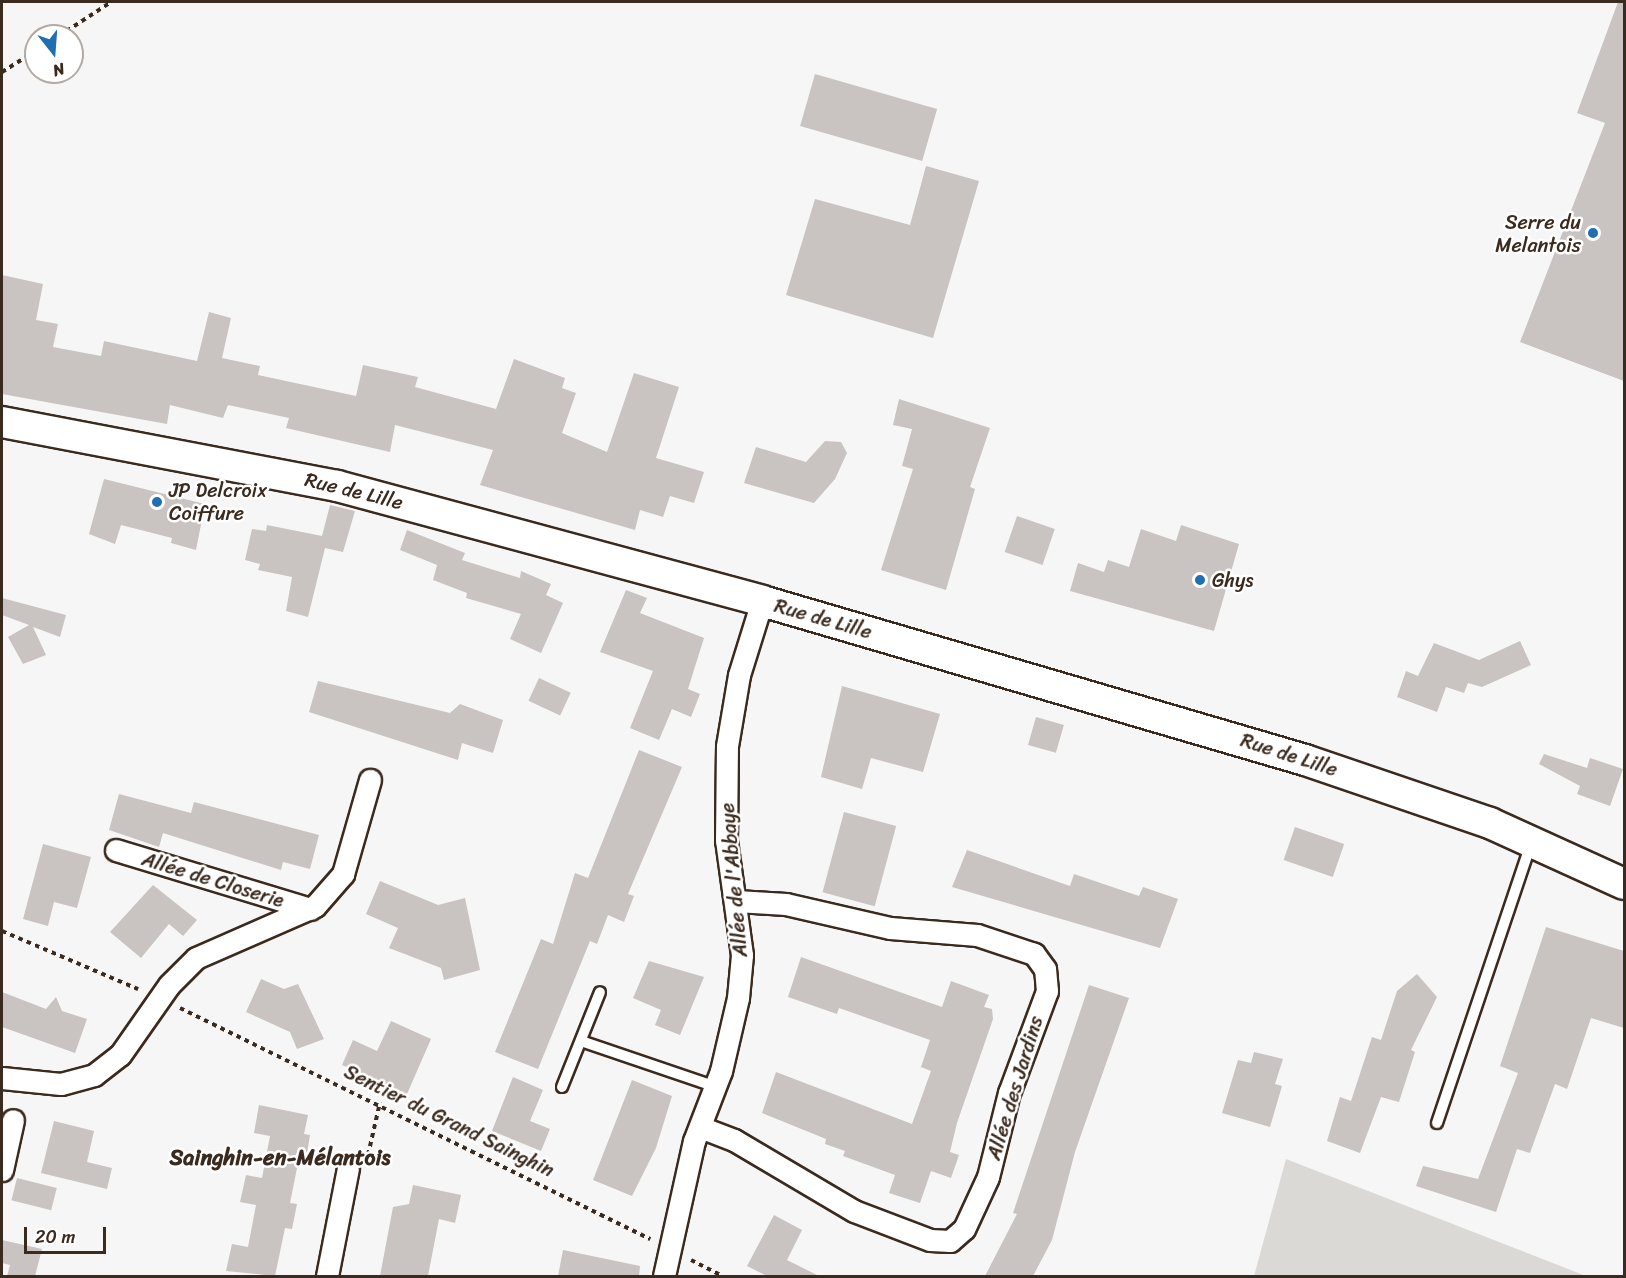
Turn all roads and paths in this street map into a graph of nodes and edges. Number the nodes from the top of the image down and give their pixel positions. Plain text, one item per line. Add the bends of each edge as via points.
1 (111, 2) edge
2 (77, 24) edge
3 (24, 58) edge
4 (2, 72) edge
5 (2, 422) edge
6 (762, 602) junction
7 (370, 780) dead end
8 (1532, 841) junction
9 (117, 850) dead end
10 (1624, 884) edge
11 (736, 900) junction
12 (310, 909) junction
13 (2, 931) edge
14 (600, 992) dead end
15 (159, 998) junction
16 (581, 1041) junction
17 (2, 1078) edge
18 (562, 1087) dead end
19 (716, 1087) junction
20 (380, 1102) junction
21 (14, 1120) dead end
22 (1437, 1123) dead end
23 (700, 1127) junction
24 (348, 1168) joint
25 (2, 1170) edge
26 (668, 1248) junction
27 (327, 1276) edge
28 (664, 1276) edge
29 (722, 1276) edge

1 - 2 path
3 - 4 path
5 - 6 main road, Rue de Lille via 337,486
6 - 8 main road, Rue de Lille via 1252,743 1446,806
6 - 11 street, Allée de l'Abbaye via 739,675 727,746 726,840
7 - 12 street, Allée de Closerie via 343,874
8 - 10 main road, Rue de Lille
8 - 22 lane
9 - 12 street, Allée de Closerie
11 - 19 street, Allée de l'Abbaye via 741,976
11 - 23 street, Allée des Jardins via 786,904 898,930 977,935 1034,954 1045,969 1047,991 1009,1094 982,1192 964,1229 950,1241 930,1240 854,1211 734,1140
12 - 15 street, Allée de Closerie via 212,948 181,971
13 - 15 path, Sentier du Grand Sainghin
14 - 16 lane
15 - 17 street, Allée de Closerie via 120,1055 94,1075 62,1084
15 - 20 path, Sentier du Grand Sainghin
16 - 18 lane
16 - 19 lane
19 - 23 street, Allée de l'Abbaye
20 - 24 path via 367,1158
20 - 26 path, Sentier du Grand Sainghin
21 - 25 street
23 - 26 street, Allée de l'Abbaye
24 - 27 street
26 - 28 street, Allée de l'Abbaye
26 - 29 path, Sentier du Grand Sainghin

